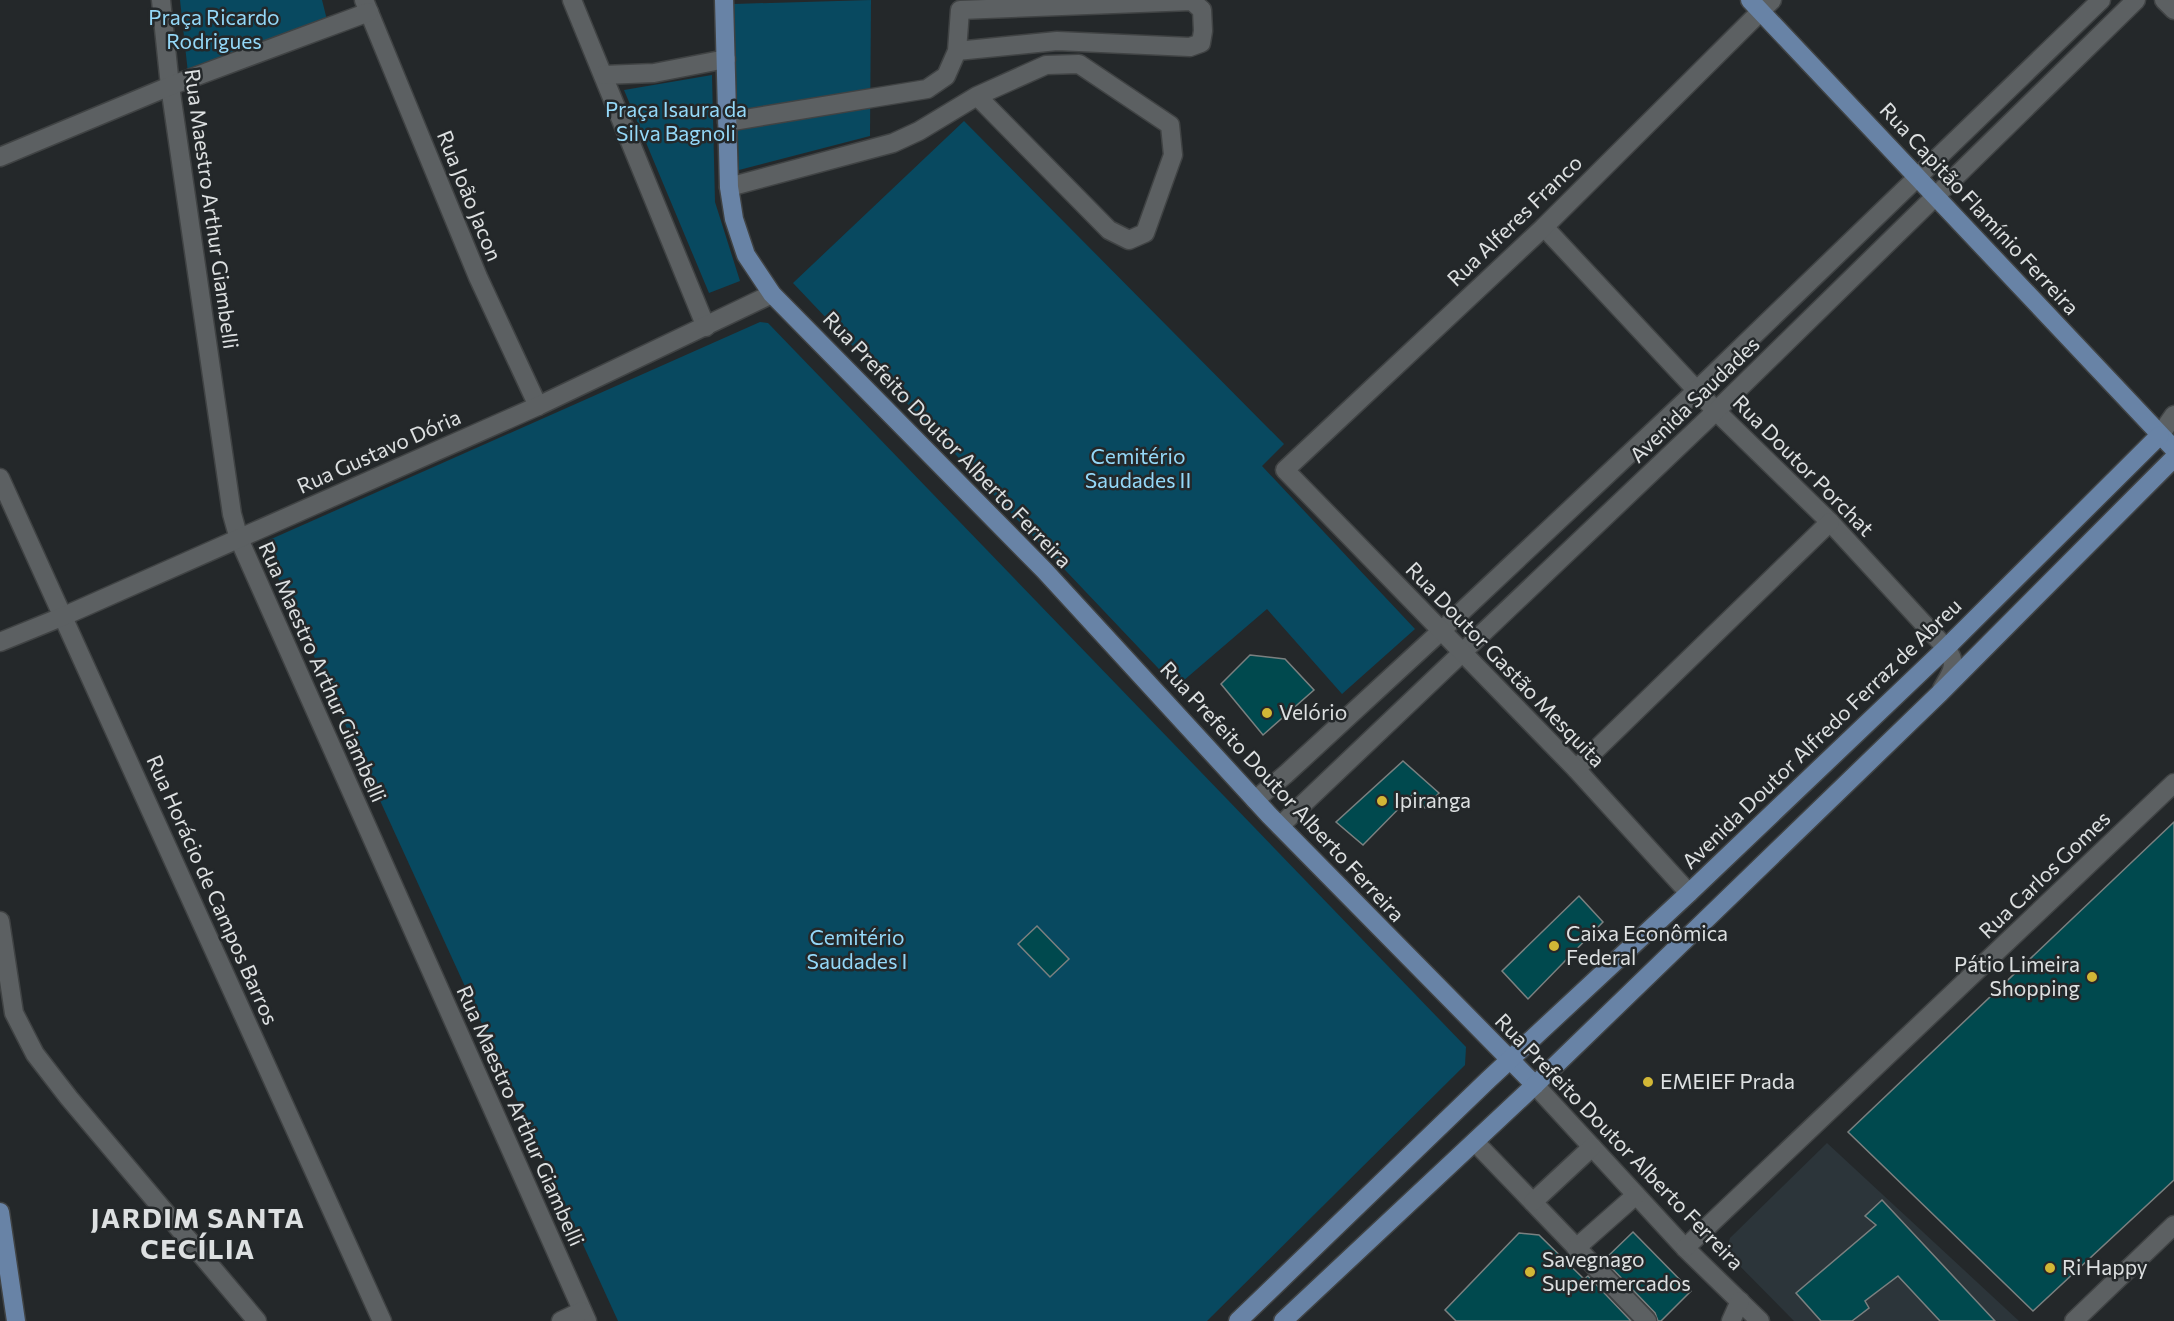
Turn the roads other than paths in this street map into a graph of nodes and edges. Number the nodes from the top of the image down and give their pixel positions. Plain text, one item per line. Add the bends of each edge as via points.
1 (161, 0) edge
2 (572, 0) edge
3 (724, 0) edge
4 (2101, 0) edge
5 (2136, 0) edge
6 (2164, 0) edge
7 (1761, 4) edge
8 (366, 6) edge
9 (2174, 10) edge
10 (957, 51) junction
11 (726, 59) junction
12 (603, 75) junction
13 (170, 86) junction
14 (976, 96) junction
15 (727, 122) junction
16 (0, 157) edge
17 (1918, 176) junction
18 (729, 187) junction
19 (1935, 195) junction
20 (1544, 227) junction
21 (772, 294) junction
22 (706, 327) junction
23 (1697, 390) junction
24 (538, 406) junction
25 (1716, 411) junction
26 (2174, 415) edge
27 (2160, 435) junction
28 (2174, 449) edge
29 (2174, 458) edge
30 (1285, 470) joint
31 (0, 478) edge
32 (1830, 522) junction
33 (238, 539) junction
34 (63, 616) junction
35 (1440, 632) junction
36 (0, 642) edge
37 (1946, 648) junction
38 (1462, 654) junction
39 (1940, 693) junction
40 (1576, 769) junction
41 (2174, 783) edge
42 (1255, 800) junction
43 (1280, 826) junction
44 (1689, 893) junction
45 (0, 921) edge
46 (1509, 1061) junction
47 (1535, 1085) junction
48 (1475, 1142) junction
49 (1592, 1147) junction
50 (1636, 1195) junction
51 (1533, 1202) junction
52 (0, 1212) edge
53 (2174, 1225) edge
54 (1576, 1248) junction
55 (1685, 1248) junction
56 (1740, 1300) junction
57 (584, 1316) edge
58 (2079, 1319) edge
59 (16, 1321) edge
60 (257, 1321) edge
61 (382, 1321) edge
62 (561, 1321) edge
63 (1238, 1321) edge
64 (1283, 1321) edge
65 (1647, 1321) edge
66 (1731, 1321) edge
67 (1760, 1321) edge

1 - 13 street, Rua Maestro Arthur Giambelli
2 - 12 street
3 - 11 main road, Rua Prefeito Doutor Alberto Ferreira
4 - 17 street, Avenida Saudades
5 - 19 street, Avenida Saudades
6 - 9 street
7 - 17 main road, Rua Capitão Flamínio Ferreira
7 - 20 street, Rua Alferes Franco
8 - 13 street
8 - 24 street, Rua João Jacon via 478,278
10 - 10 street via 1057,41 1190,47 1201,43 1202,10 1192,1 960,10
10 - 15 street via 946,76 927,89
11 - 12 street via 654,73
11 - 15 main road, Rua Prefeito Doutor Alberto Ferreira
12 - 22 street
13 - 16 street
13 - 33 street, Rua Maestro Arthur Giambelli
14 - 14 street via 1046,65 1079,64 1170,125 1173,155 1145,233 1129,240 1108,230
14 - 18 street via 893,143
15 - 18 main road, Rua Prefeito Doutor Alberto Ferreira
17 - 19 main road, Rua Capitão Flamínio Ferreira
17 - 23 street, Avenida Saudades
18 - 21 main road, Rua Prefeito Doutor Alberto Ferreira via 746,255
19 - 25 street, Avenida Saudades
19 - 27 main road, Rua Capitão Flamínio Ferreira
20 - 23 street, Rua Doutor Porchat
20 - 30 street, Rua Alferes Franco
21 - 22 street, Rua Gustavo Dória
21 - 42 main road, Rua Prefeito Doutor Alberto Ferreira via 1044,570
22 - 24 street, Rua Gustavo Dória
23 - 25 street, Rua Doutor Porchat
23 - 35 street, Avenida Saudades
24 - 33 street, Rua Gustavo Dória
25 - 32 street, Rua Doutor Porchat
25 - 38 street, Avenida Saudades
26 - 27 street
27 - 28 main road, Rua Capitão Flamínio Ferreira
27 - 37 main road, Avenida Doutor Alfredo Ferraz de Abreu
29 - 39 main road
30 - 35 street, Rua Doutor Gastão Mesquita
31 - 34 street, Rua Horácio de Campos Barros
32 - 37 street, Rua Doutor Porchat
32 - 40 street
33 - 34 street, Rua Gustavo Dória
33 - 57 street, Rua Maestro Arthur Giambelli
34 - 36 street, Rua Gustavo Dória
34 - 61 street, Rua Horácio de Campos Barros
35 - 38 street, Rua Doutor Gastão Mesquita
35 - 42 street, Avenida Saudades
37 - 39 street via 1952,656 1953,669
37 - 44 main road, Avenida Doutor Alfredo Ferraz de Abreu
38 - 40 street, Rua Doutor Gastão Mesquita
38 - 43 street, Avenida Saudades
39 - 47 main road
40 - 44 street, Rua Doutor Gastão Mesquita
41 - 55 street, Rua Carlos Gomes
42 - 43 main road, Rua Prefeito Doutor Alberto Ferreira
43 - 46 main road, Rua Prefeito Doutor Alberto Ferreira
44 - 46 main road, Avenida Doutor Alfredo Ferraz de Abreu
45 - 60 street via 14,1013 35,1054
46 - 47 main road, Rua Prefeito Doutor Alberto Ferreira
46 - 63 main road, Avenida Doutor Alfredo Ferraz de Abreu
47 - 48 main road
47 - 49 street, Rua Prefeito Doutor Alberto Ferreira
48 - 51 street
48 - 64 main road
49 - 50 street, Rua Prefeito Doutor Alberto Ferreira
49 - 51 street
50 - 54 street
50 - 55 street, Rua Prefeito Doutor Alberto Ferreira
51 - 54 street
52 - 59 main road
53 - 58 street
54 - 65 street
55 - 56 street, Rua Prefeito Doutor Alberto Ferreira
56 - 66 street
56 - 67 street, Rua Prefeito Doutor Alberto Ferreira
57 - 62 street

